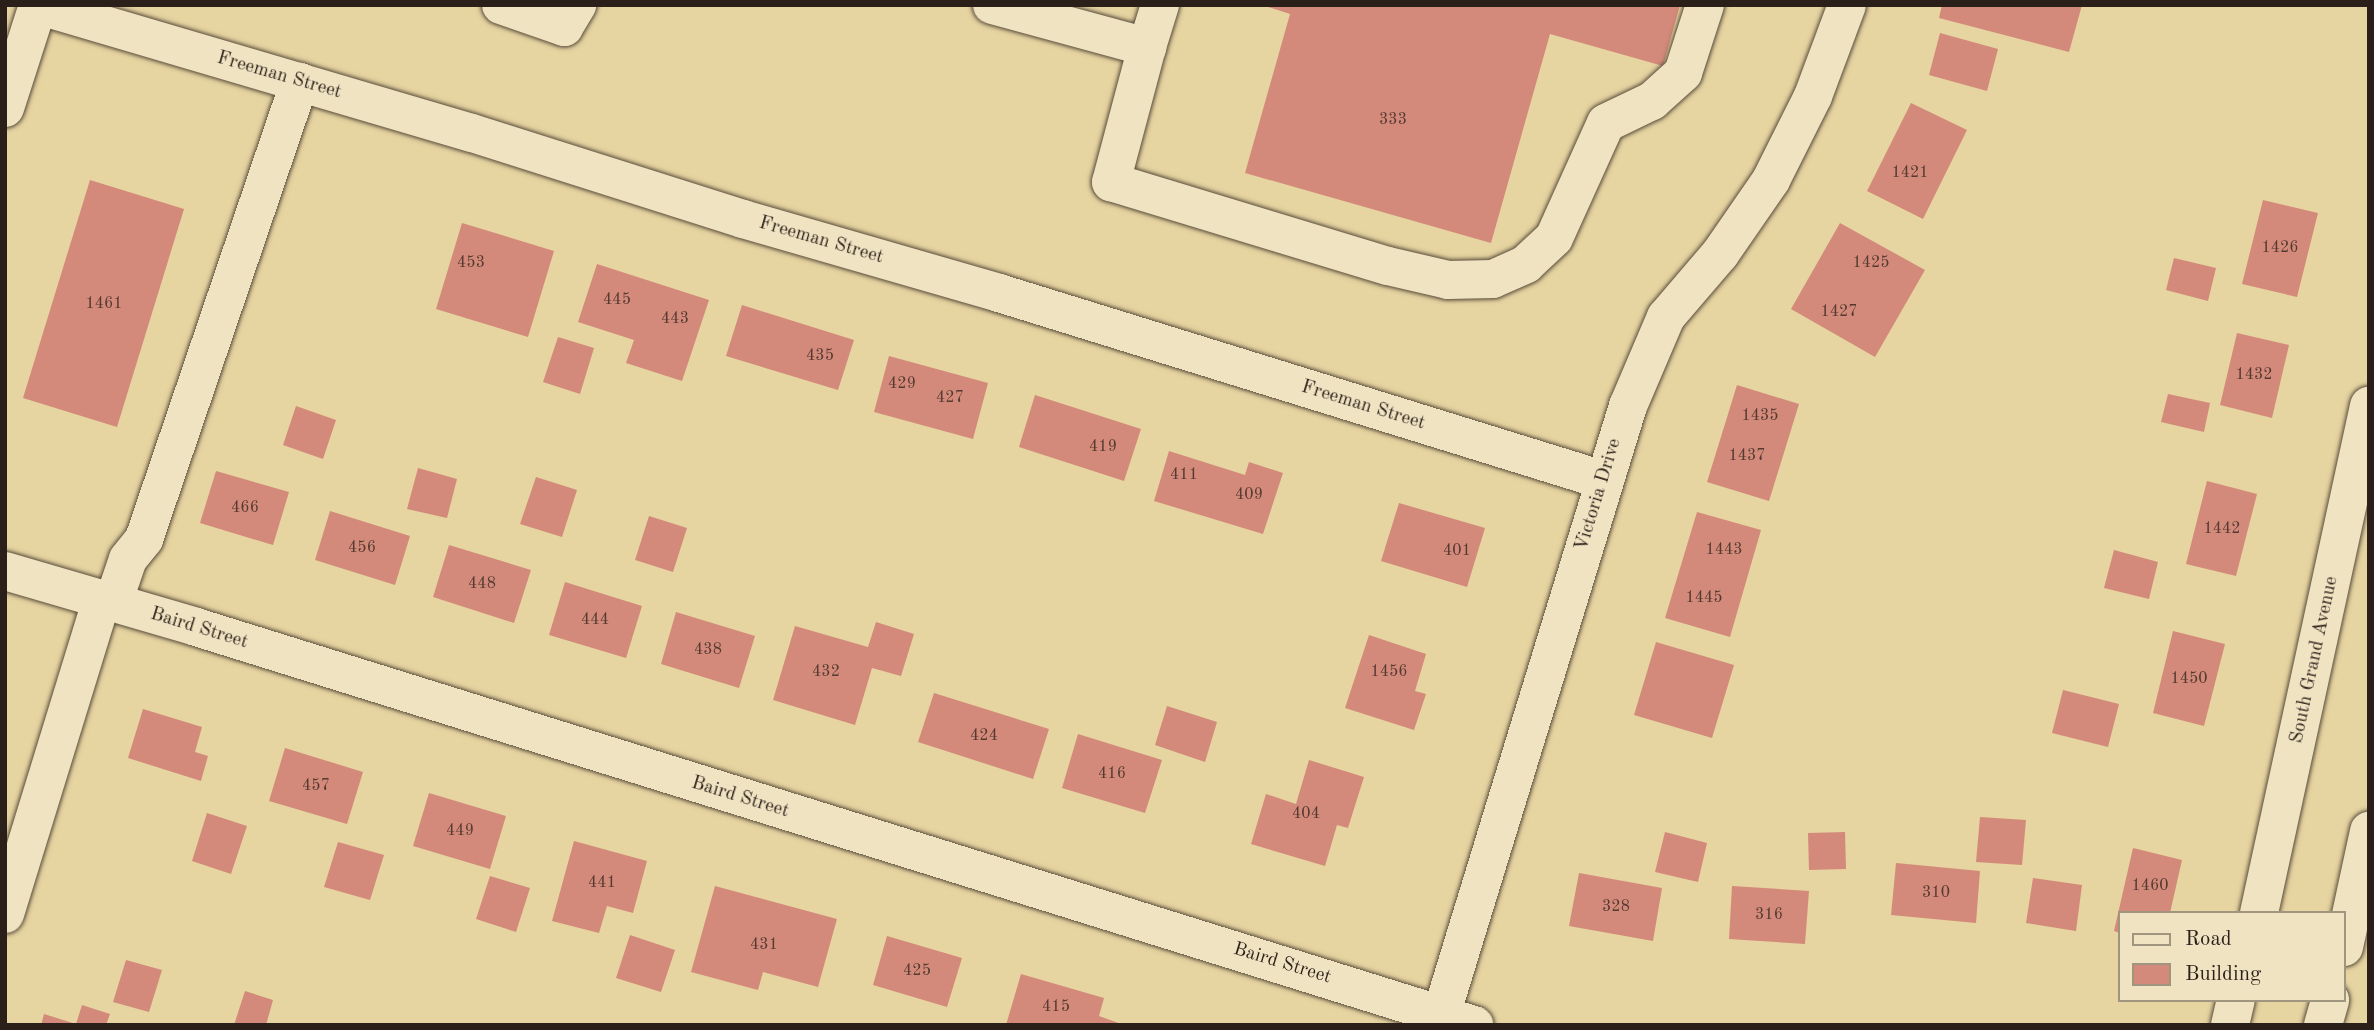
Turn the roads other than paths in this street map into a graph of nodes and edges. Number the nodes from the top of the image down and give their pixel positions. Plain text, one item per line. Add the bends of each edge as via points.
1 (37, 5) edge
2 (501, 5) edge
3 (577, 5) edge
4 (992, 5) edge
5 (1160, 5) edge
6 (1705, 5) edge
7 (1847, 5) edge
8 (1147, 47) junction
9 (11, 69) edge
10 (300, 82) junction
11 (5, 108) edge
12 (2369, 406) edge
13 (1603, 480) junction
14 (5, 571) edge
15 (108, 601) junction
16 (2369, 831) edge
17 (2259, 911) edge
18 (5, 914) edge
19 (2346, 938) edge
20 (2236, 1002) edge
21 (2329, 1002) edge
22 (1451, 1022) edge
23 (2230, 1025) edge
24 (2323, 1025) edge

1 - 9 street
1 - 10 street, Freeman Street
2 - 3 street via 564,27
4 - 8 street
5 - 8 street
6 - 8 street via 1683,73 1652,101 1606,122 1554,238 1526,264 1493,279 1448,280 1388,266 1111,182
7 - 13 street, Victoria Drive via 1813,96 1771,180 1720,254 1667,317 1628,406
9 - 11 street
10 - 13 street, Freeman Street
10 - 15 street via 144,539 128,559
12 - 17 street, South Grand Avenue
13 - 22 street, Victoria Drive
14 - 15 street, Baird Street
15 - 18 street
15 - 22 street, Baird Street via 1418,1005
16 - 19 street
20 - 23 street
21 - 24 street

